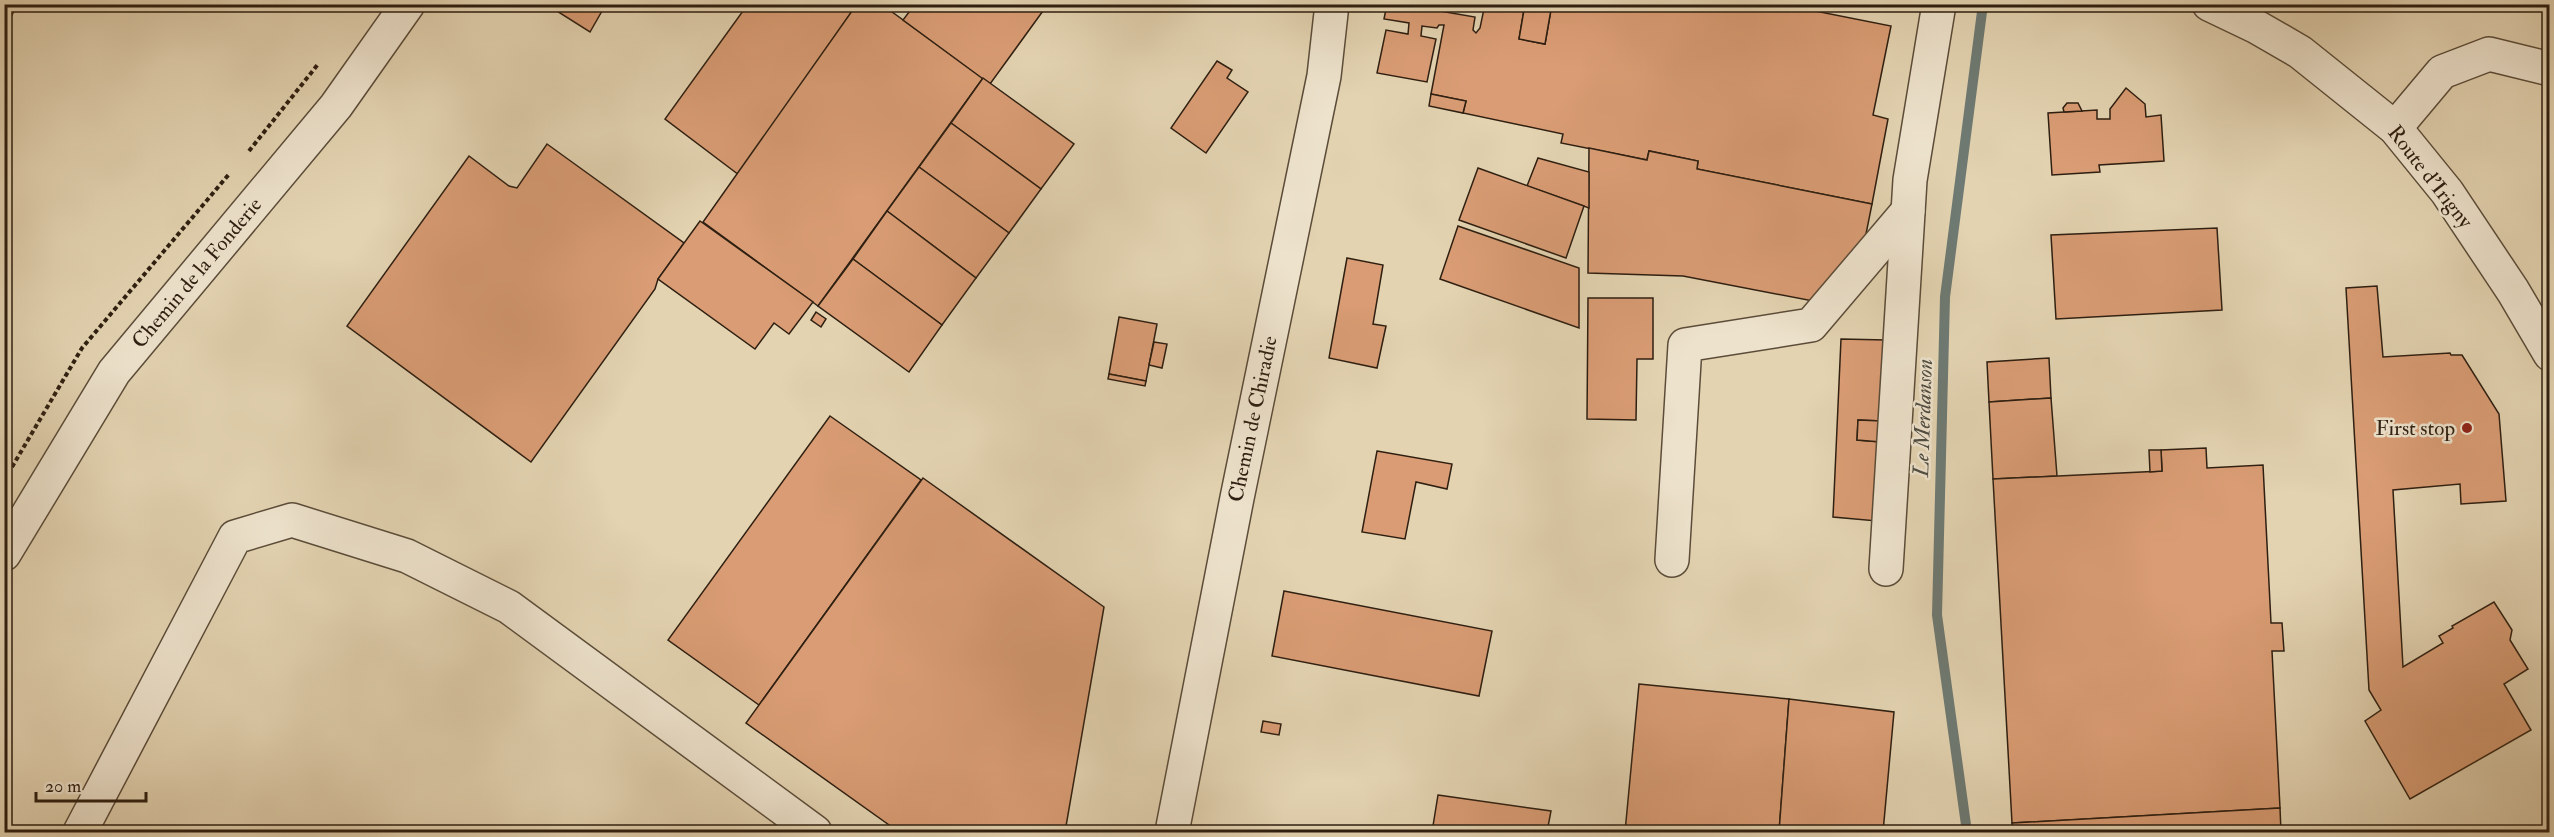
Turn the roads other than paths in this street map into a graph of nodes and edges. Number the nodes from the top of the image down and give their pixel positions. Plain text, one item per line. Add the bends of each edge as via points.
1 (408, 4) edge
2 (1332, 4) edge
3 (1940, 4) edge
4 (2209, 4) edge
5 (2259, 15) edge
6 (2550, 69) edge
7 (2395, 128) junction
8 (1908, 211) junction
9 (2550, 354) edge
10 (4, 554) edge
11 (1672, 561) dead end
12 (1886, 569) dead end
13 (80, 832) edge
14 (815, 832) edge
15 (1172, 832) edge

1 - 10 street, Chemin de la Fonderie via 336,106 114,372
2 - 15 street, Chemin de Chiradie via 1324,76
3 - 8 street
4 - 5 street, Route d'Irigny
5 - 7 street, Route d'Irigny
6 - 7 street via 2489,54 2442,72
7 - 9 street, Route d'Irigny via 2447,192
8 - 11 street via 1811,325 1685,345
8 - 12 street
13 - 14 street via 235,537 292,520 407,556 509,607

